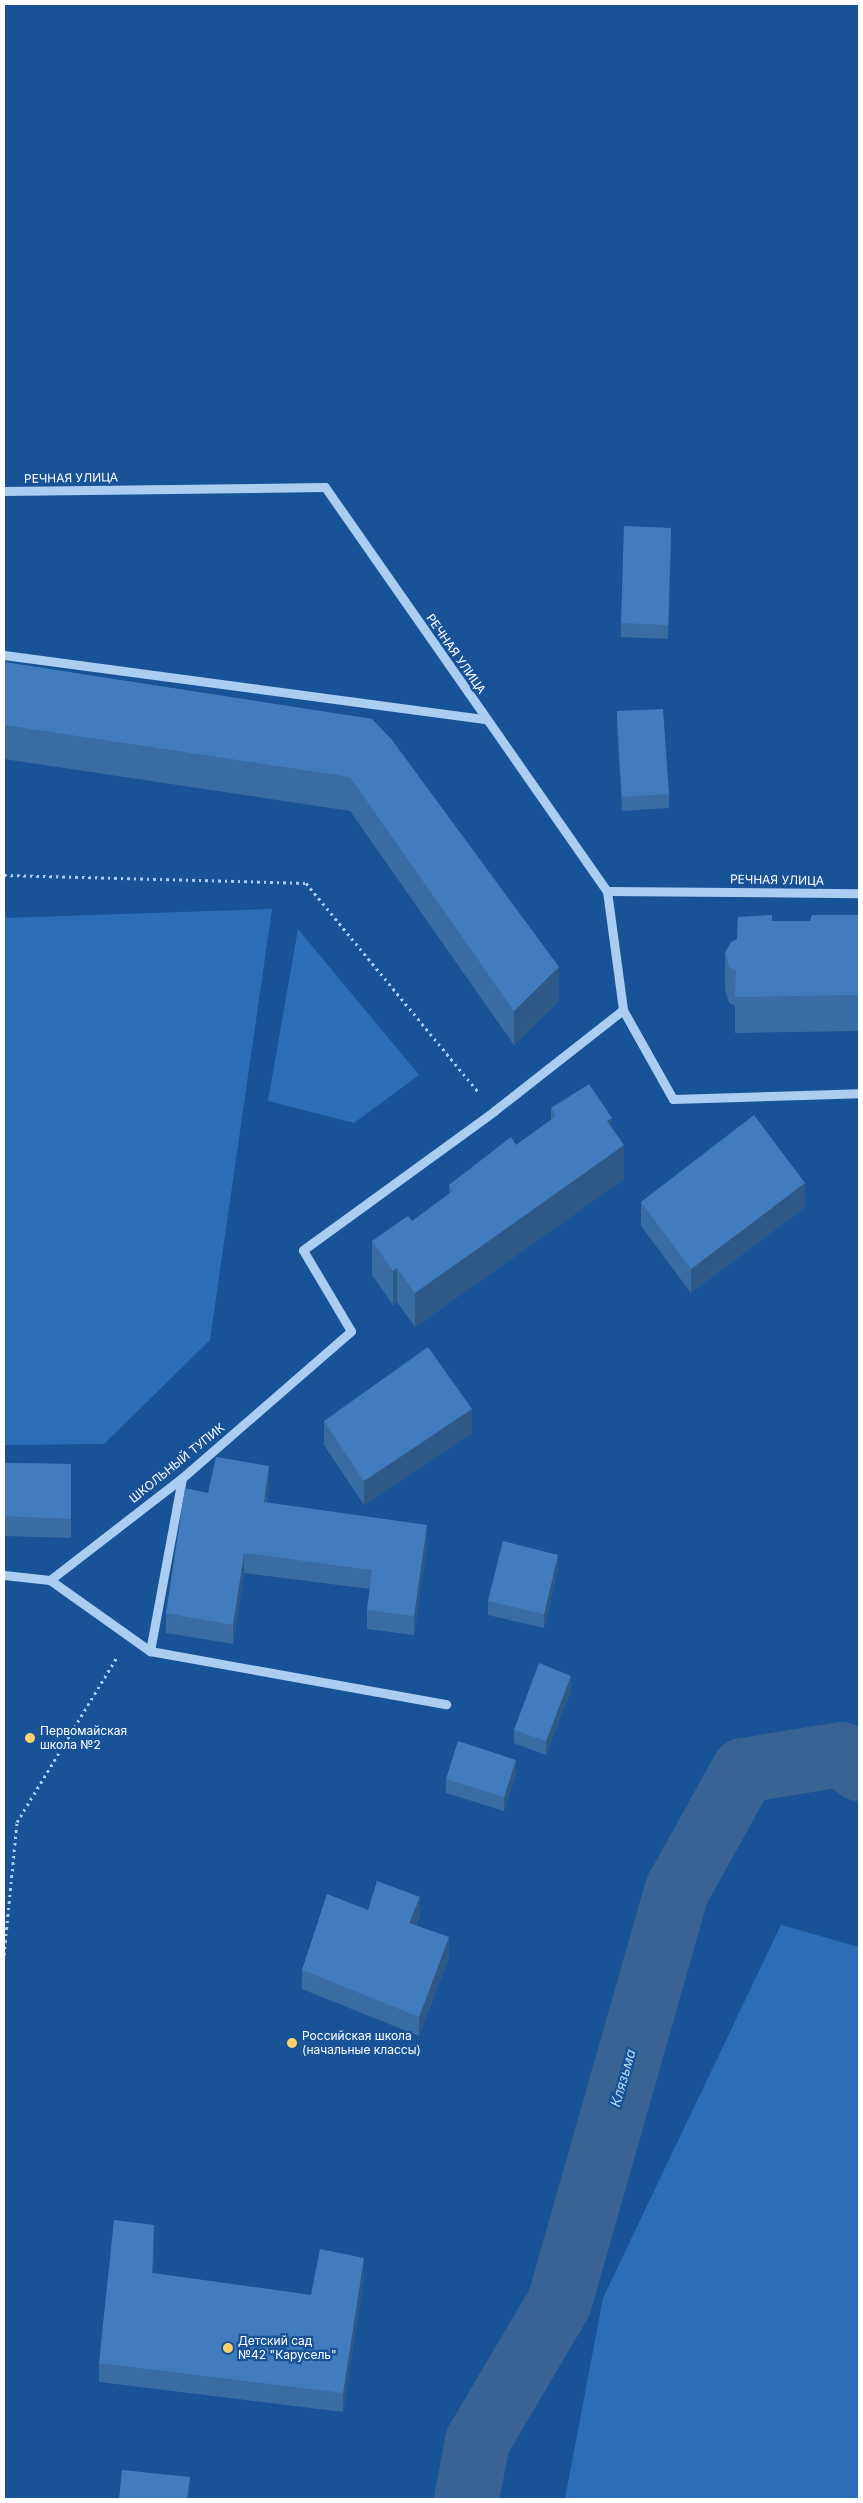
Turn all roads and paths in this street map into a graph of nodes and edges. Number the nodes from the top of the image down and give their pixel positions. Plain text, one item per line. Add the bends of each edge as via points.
1 (4, 491) edge
2 (4, 655) edge
3 (486, 719) junction
4 (4, 875) edge
5 (607, 891) junction
6 (859, 893) edge
7 (623, 1010) junction
8 (859, 1093) edge
9 (494, 1111) junction
10 (182, 1478) junction
11 (4, 1575) edge
12 (50, 1580) junction
13 (130, 1636) junction
14 (150, 1651) junction
15 (446, 1704) dead end
16 (4, 1955) edge

1 - 3 street, РЕЧНАЯ УЛИЦА via 325,487
2 - 3 street
3 - 5 street, РЕЧНАЯ УЛИЦА
4 - 9 path via 306,883
5 - 6 street, РЕЧНАЯ УЛИЦА
5 - 7 street
7 - 8 street via 674,1099
7 - 9 street
9 - 10 street, ШКОЛЬНЫЙ ТУПИК via 303,1250 351,1331
10 - 12 street, ШКОЛЬНЫЙ ТУПИК
10 - 14 street
11 - 12 street
12 - 13 street
13 - 14 street
13 - 16 path via 17,1822
14 - 15 street

